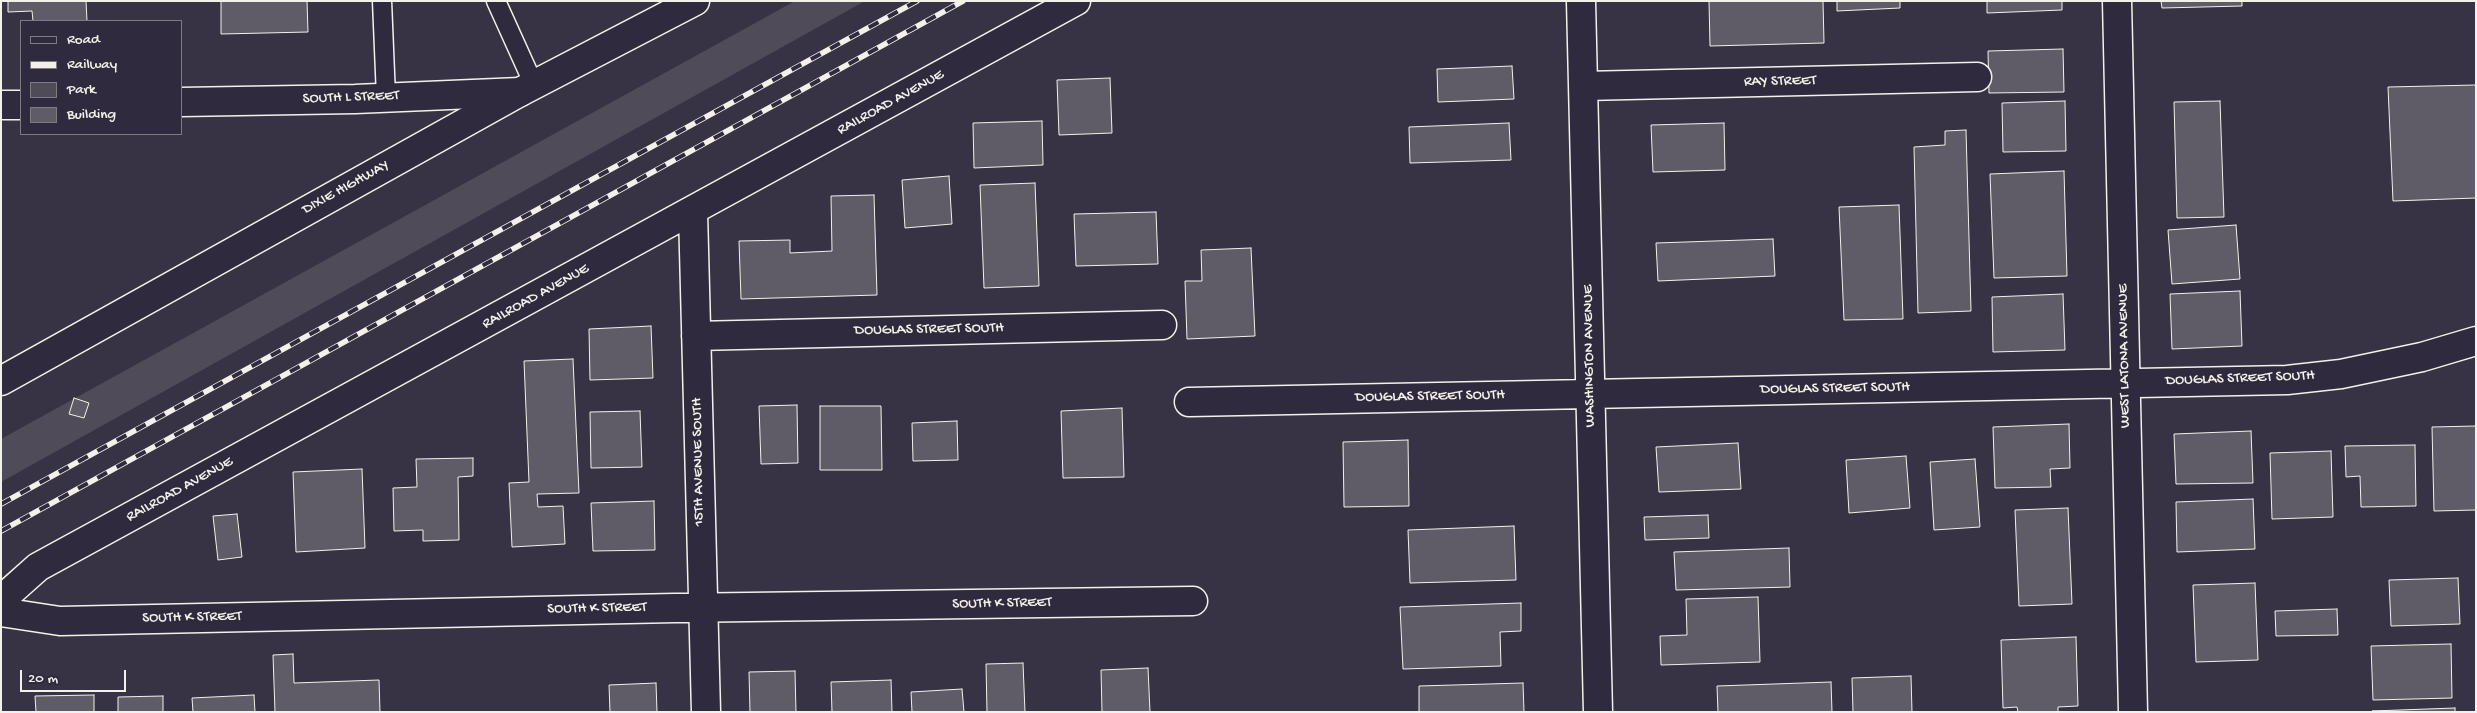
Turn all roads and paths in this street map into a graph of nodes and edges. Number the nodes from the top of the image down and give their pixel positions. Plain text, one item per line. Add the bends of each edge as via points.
1 (382, 1) edge
2 (496, 1) edge
3 (695, 1) edge
4 (1076, 1) edge
5 (1582, 1) edge
6 (2117, 1) edge
7 (1977, 78) dead end
8 (1584, 86) junction
9 (527, 88) junction
10 (386, 97) junction
11 (182, 102) edge
12 (20, 104) edge
13 (1, 105) edge
14 (693, 212) junction
15 (1162, 325) dead end
16 (696, 336) junction
17 (2476, 340) edge
18 (1, 381) edge
19 (2126, 382) junction
20 (1590, 394) junction
21 (1189, 402) dead end
22 (1, 600) edge
23 (1193, 601) dead end
24 (703, 607) junction
25 (1, 612) edge
26 (706, 712) edge
27 (1598, 712) edge
28 (2133, 712) edge

1 - 10 lane
2 - 9 lane
3 - 9 street, DIXIE HIGHWAY
4 - 14 street, RAILROAD AVENUE
5 - 8 street, WASHINGTON AVENUE
6 - 19 street, WEST LATONA AVENUE
7 - 8 street, RAY STREET
8 - 20 street, WASHINGTON AVENUE
9 - 10 street, SOUTH L STREET
9 - 18 street, DIXIE HIGHWAY
10 - 11 street, SOUTH L STREET
12 - 13 street
14 - 16 street, 15TH AVENUE SOUTH
14 - 22 street, RAILROAD AVENUE via 38,567
15 - 16 street, DOUGLAS STREET SOUTH
16 - 24 street, 15TH AVENUE SOUTH
17 - 19 street, DOUGLAS STREET SOUTH via 2422,357 2341,374 2287,380
19 - 20 street, DOUGLAS STREET SOUTH
19 - 28 street, WEST LATONA AVENUE
20 - 21 street, DOUGLAS STREET SOUTH
20 - 27 street, WASHINGTON AVENUE
23 - 24 street, SOUTH K STREET
24 - 25 street, SOUTH K STREET via 60,621
24 - 26 street, 15TH AVENUE SOUTH

